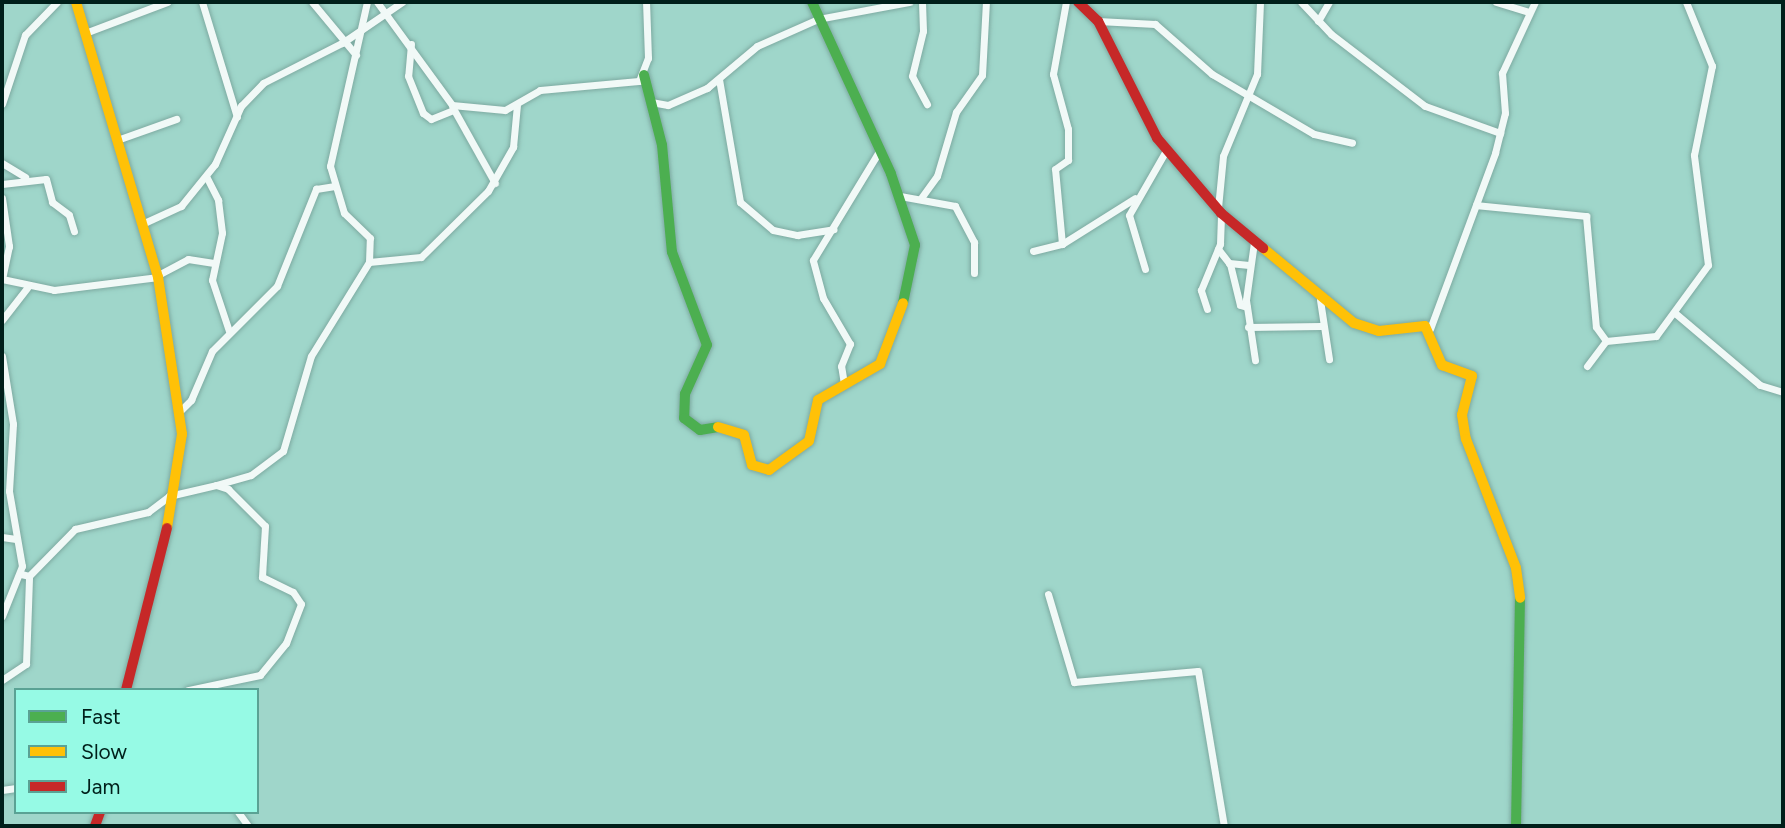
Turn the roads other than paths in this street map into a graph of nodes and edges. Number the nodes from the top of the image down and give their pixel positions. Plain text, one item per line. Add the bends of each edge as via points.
1 (57, 2) edge
2 (76, 2) edge
3 (167, 2) edge
4 (202, 2) edge
5 (312, 2) edge
6 (367, 2) edge
7 (377, 2) edge
8 (402, 2) edge
9 (646, 2) edge
10 (812, 2) edge
11 (909, 2) edge
12 (922, 2) edge
13 (986, 2) edge
14 (1066, 2) edge
15 (1078, 2) edge
16 (1260, 2) edge
17 (1301, 2) edge
18 (1329, 2) edge
19 (1496, 2) edge
20 (1535, 2) edge
21 (1686, 2) edge
22 (1530, 12) junction
23 (386, 13) junction
24 (818, 19) junction
25 (1098, 21) junction
26 (1318, 21) junction
27 (362, 29) junction
28 (85, 33) junction
29 (342, 43) junction
30 (411, 44) junction
31 (356, 55) junction
32 (644, 75) junction
33 (719, 79) junction
34 (1251, 94) junction
35 (649, 101) junction
36 (2, 103) edge
37 (927, 104) dead end
38 (517, 105) junction
39 (453, 108) junction
40 (237, 117) junction
41 (176, 119) dead end
42 (1500, 133) junction
43 (117, 140) junction
44 (1352, 143) dead end
45 (1167, 149) junction
46 (878, 153) junction
47 (2, 163) edge
48 (206, 176) junction
49 (26, 177) junction
50 (495, 183) junction
51 (2, 184) edge
52 (335, 186) junction
53 (900, 196) junction
54 (1136, 197) junction
55 (2, 198) edge
56 (920, 198) junction
57 (1476, 205) junction
58 (3, 209) edge
59 (1220, 211) junction
60 (144, 223) junction
61 (834, 229) junction
62 (74, 231) dead end
63 (1254, 242) junction
64 (1062, 244) junction
65 (1218, 249) junction
66 (1033, 251) dead end
67 (369, 262) junction
68 (214, 263) junction
69 (1230, 264) junction
70 (1249, 265) junction
71 (1145, 269) dead end
72 (974, 273) dead end
73 (158, 276) junction
74 (2, 279) edge
75 (27, 288) junction
76 (1320, 300) junction
77 (1247, 307) junction
78 (1207, 309) dead end
79 (1675, 313) junction
80 (2, 320) edge
81 (1321, 326) junction
82 (1248, 327) junction
83 (1430, 329) junction
84 (229, 331) junction
85 (1606, 341) junction
86 (2, 358) edge
87 (1329, 359) dead end
88 (1255, 360) dead end
89 (1587, 366) dead end
90 (844, 384) junction
91 (1783, 392) edge
92 (180, 411) junction
93 (216, 485) junction
94 (5, 491) edge
95 (175, 495) junction
96 (2, 537) edge
97 (16, 539) junction
98 (25, 575) junction
99 (1048, 594) dead end
100 (2, 616) edge
101 (2, 680) edge
102 (127, 688) edge
103 (198, 688) edge
104 (1224, 826) edge
105 (1516, 826) edge

1 - 36 street via 28,30
2 - 28 street
3 - 28 street
4 - 40 street
5 - 29 street
6 - 27 street
7 - 23 street
8 - 23 street
9 - 32 street
10 - 24 street
11 - 24 street
12 - 37 street via 923,31 912,76
13 - 56 street via 982,75 956,113 937,176
14 - 64 street via 1053,74 1068,129 1068,160 1055,169
15 - 25 street
16 - 34 street via 1259,59
17 - 26 street
18 - 26 street
19 - 22 street
20 - 22 street
21 - 79 street via 1712,66 1694,155 1708,265
22 - 42 street via 1500,78
23 - 27 street
23 - 30 street
24 - 33 street via 757,46
24 - 46 street
25 - 34 street via 1155,24 1204,68
25 - 45 street via 1111,58
26 - 42 street via 1425,106
27 - 29 street
27 - 31 street
28 - 43 street
29 - 31 street
29 - 40 street via 275,75
30 - 39 street
30 - 39 street via 408,76 424,113 431,119
31 - 52 street via 333,138
32 - 35 street
32 - 38 street via 606,88 540,90
33 - 35 street via 668,105
33 - 61 street via 740,202 773,230 797,235
34 - 44 street via 1314,134
34 - 59 street via 1223,156
35 - 90 street via 662,145 673,252 707,345 685,394 684,418 700,430 724,426 744,435 752,465 764,472 809,441 814,404
38 - 39 street
38 - 50 street via 513,147
39 - 50 street
40 - 48 street
41 - 43 street
42 - 57 street
43 - 60 street
45 - 54 street
45 - 59 street
46 - 53 street
46 - 61 street via 848,194
47 - 49 street
48 - 60 street via 178,209
48 - 68 street via 220,212
49 - 51 street
49 - 62 street via 50,184 52,201 69,215
50 - 67 street via 421,257
52 - 67 street via 344,214 370,238
52 - 84 street via 316,189 276,286
53 - 56 street
53 - 90 street via 915,244 904,302 880,363
54 - 64 street
54 - 71 street via 1128,220
55 - 58 street
56 - 72 street via 951,202 964,219 978,257
57 - 83 street
57 - 85 street via 1588,218 1596,327
58 - 74 street via 9,246
59 - 63 street
59 - 65 street
60 - 73 street
61 - 90 street via 813,260 823,298 850,344 841,366
63 - 70 street
63 - 76 street
64 - 66 street
65 - 69 street
65 - 78 street via 1202,282
67 - 93 street via 311,356 283,451 251,475
68 - 73 street via 188,259
68 - 84 street via 212,284
69 - 70 street
69 - 77 street via 1240,305
70 - 77 street
73 - 75 street via 77,289
73 - 92 street
74 - 75 street
75 - 80 street
76 - 81 street
76 - 83 street via 1370,330
77 - 82 street
79 - 85 street via 1647,342
79 - 91 street via 1759,385
81 - 82 street
81 - 87 street
82 - 88 street
83 - 105 street via 1442,365 1472,376 1462,415 1470,459 1516,568 1525,663
84 - 92 street
85 - 89 street
86 - 94 street via 13,424
92 - 95 street
93 - 95 street
93 - 103 street via 262,521 268,546 262,577 293,592 301,604 286,643 260,675
94 - 97 street
95 - 98 street via 148,512 75,529
95 - 102 street
96 - 97 street
97 - 98 street
98 - 100 street
98 - 101 street via 26,664
99 - 104 street via 1074,682 1198,671

